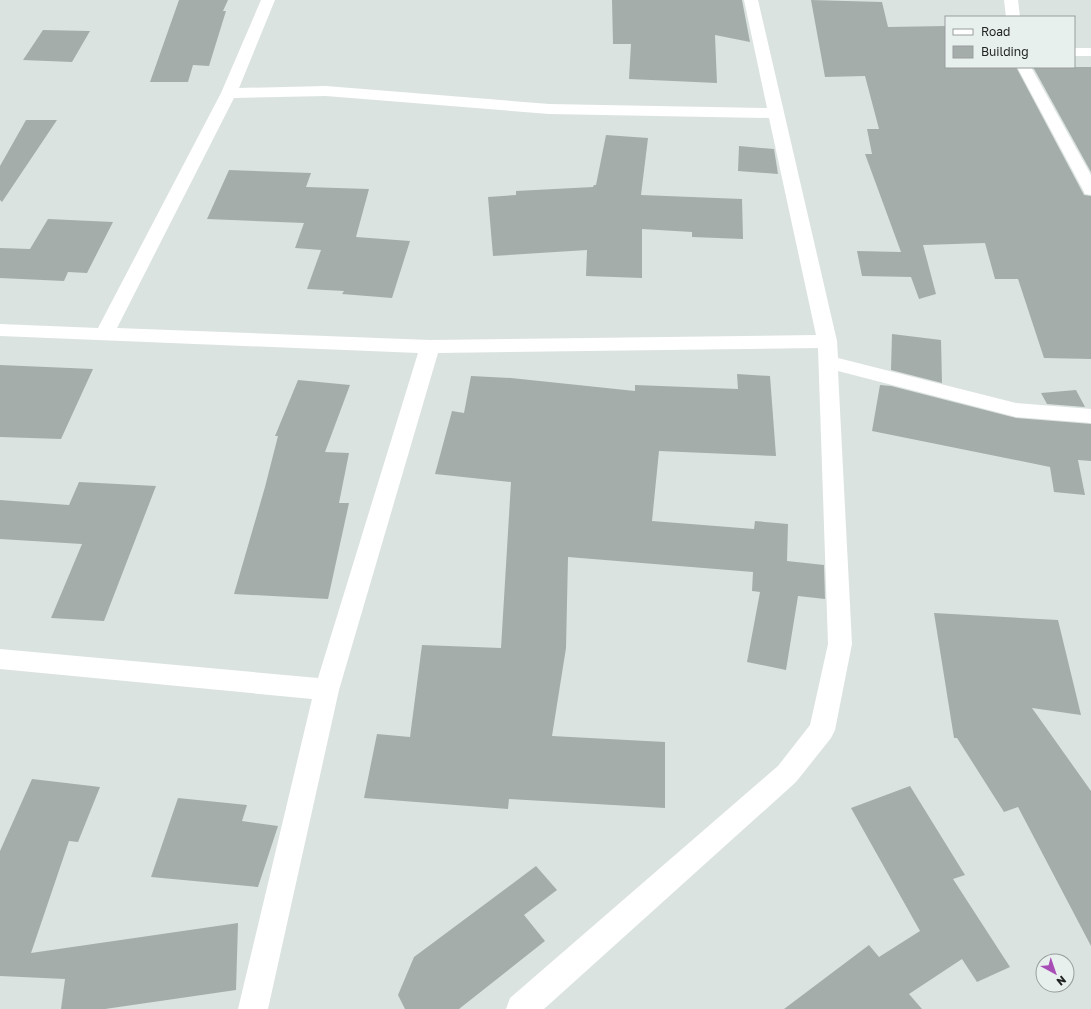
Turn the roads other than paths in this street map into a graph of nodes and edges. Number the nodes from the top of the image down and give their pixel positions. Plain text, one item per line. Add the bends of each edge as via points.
1 (268, 0) edge
2 (751, 0) edge
3 (1011, 0) edge
4 (1013, 16) edge
5 (1075, 52) edge
6 (1091, 52) edge
7 (1025, 68) edge
8 (229, 93) junction
9 (776, 113) junction
10 (1091, 190) edge
11 (0, 330) edge
12 (104, 334) junction
13 (430, 348) junction
14 (827, 352) junction
15 (1091, 416) edge
16 (0, 659) edge
17 (327, 690) junction
18 (253, 1009) edge
19 (522, 1009) edge

1 - 8 street
2 - 9 street
3 - 4 street
5 - 6 street
7 - 10 street
8 - 9 street via 326,91 549,109
8 - 12 street
9 - 14 street
11 - 12 street
12 - 13 street
13 - 14 street
13 - 17 street
14 - 15 street via 1016,410
14 - 19 street via 840,644 822,730 787,774
16 - 17 street
17 - 18 street

